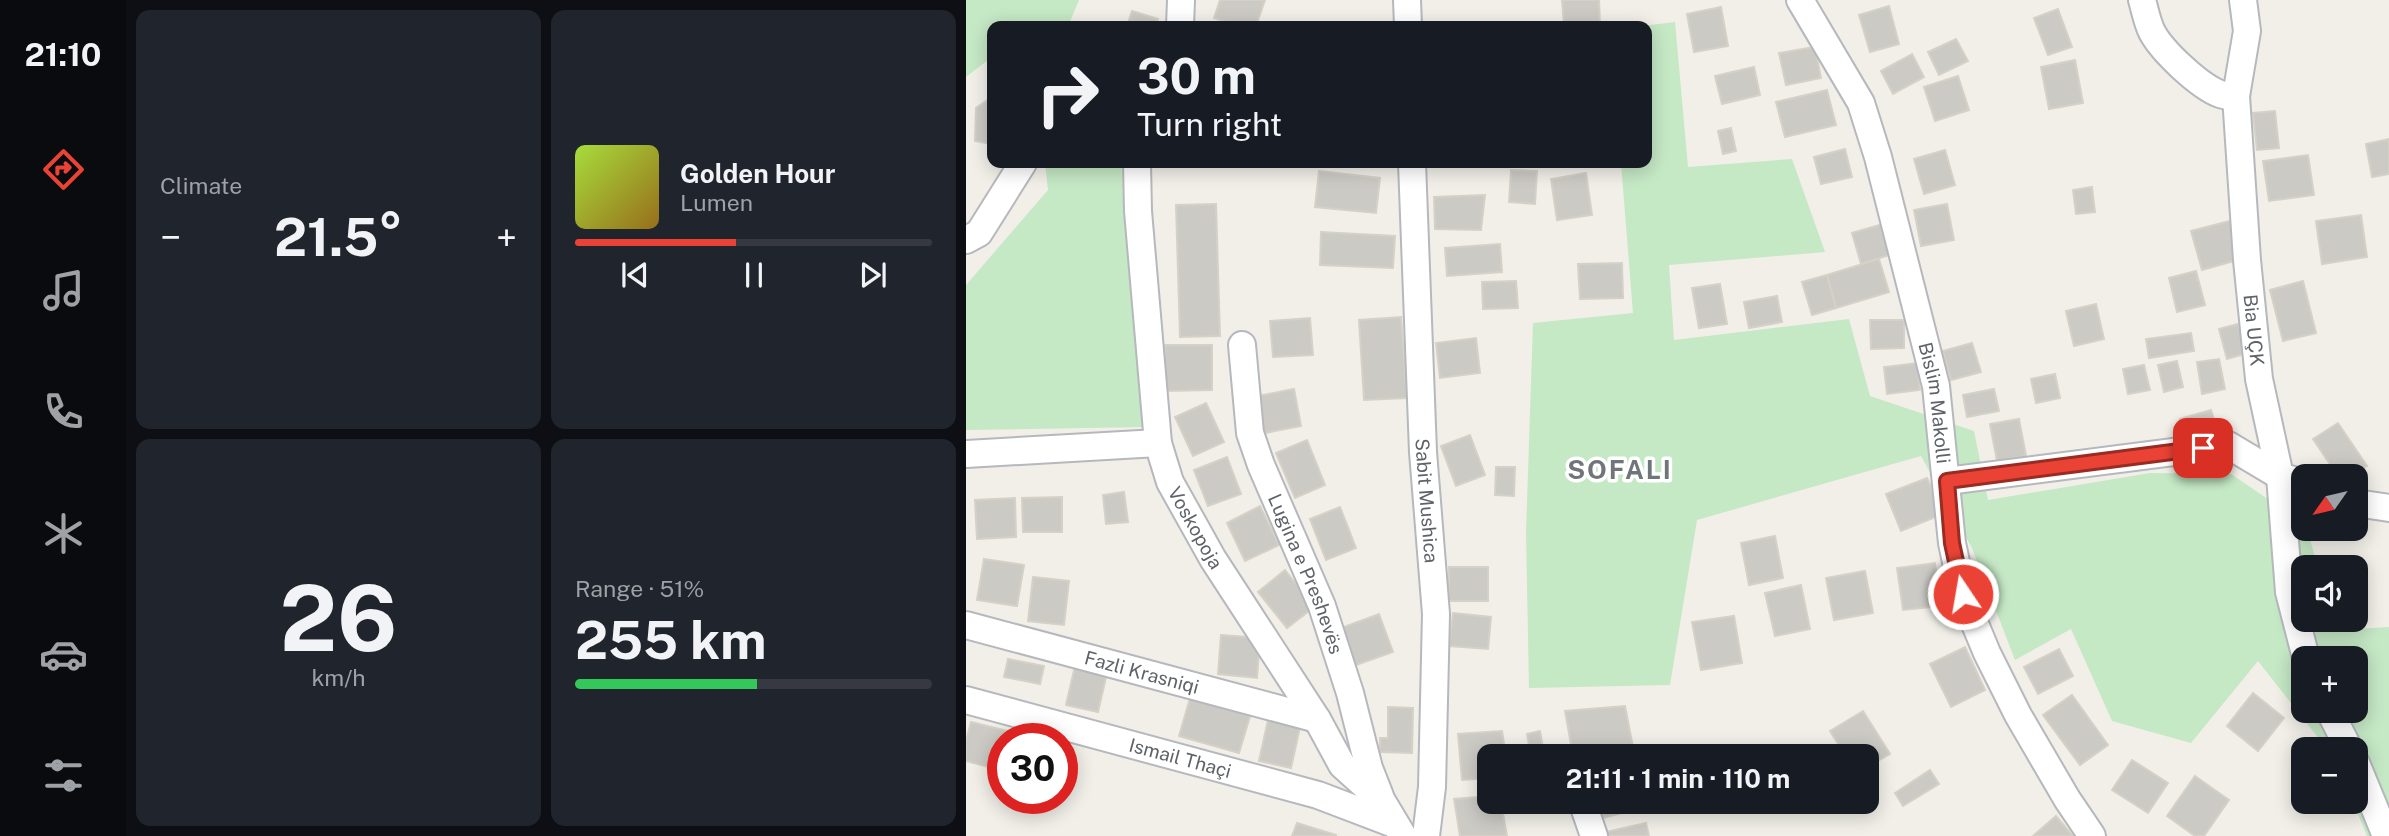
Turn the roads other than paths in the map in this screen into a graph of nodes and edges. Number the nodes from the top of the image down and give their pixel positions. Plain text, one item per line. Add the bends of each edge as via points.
1 (1181, 0) edge
2 (1408, 0) edge
3 (1800, 0) edge
4 (2142, 0) edge
5 (2243, 0) edge
6 (1180, 21) edge
7 (1408, 21) edge
8 (2236, 96) junction
9 (1020, 168) edge
10 (1137, 168) edge
11 (1412, 168) edge
12 (966, 240) edge
13 (1242, 345) dead end
14 (1158, 443) junction
15 (966, 454) edge
16 (2291, 480) edge
17 (1947, 481) junction
18 (2368, 505) edge
19 (2389, 508) edge
20 (966, 625) edge
21 (2303, 646) edge
22 (966, 700) edge
23 (1317, 719) junction
24 (2368, 792) edge
25 (1586, 814) edge
26 (1393, 820) edge
27 (1426, 836) edge
28 (1594, 836) edge
29 (2092, 836) edge
30 (2386, 836) edge

1 - 6 street
2 - 7 street
3 - 17 street, Bislim Makolli via 1861,103 1878,157 1936,386
4 - 8 street via 2152,32 2168,53 2214,91
5 - 8 street, Bia UÇK via 2247,31
8 - 16 street, Bia UÇK via 2259,379
9 - 12 street via 979,233
10 - 14 street, Voskopoja
11 - 27 street, Sabit Mushica via 1423,452 1436,614 1432,788
13 - 26 street, Lugina e Preshevës via 1250,433 1322,606 1369,768
14 - 15 street
14 - 23 street, Voskopoja via 1170,482 1213,559
16 - 17 street via 2228,444
16 - 21 street, Bia UÇK via 2289,592
17 - 29 street, Bislim Makolli via 1952,543 1963,594 1987,653 2018,715
18 - 19 street
20 - 23 street, Fazli Krasniqi
22 - 26 street, Ismail Thaçi via 1318,795
23 - 26 street, Voskopoja via 1342,765
24 - 30 street
25 - 28 street

